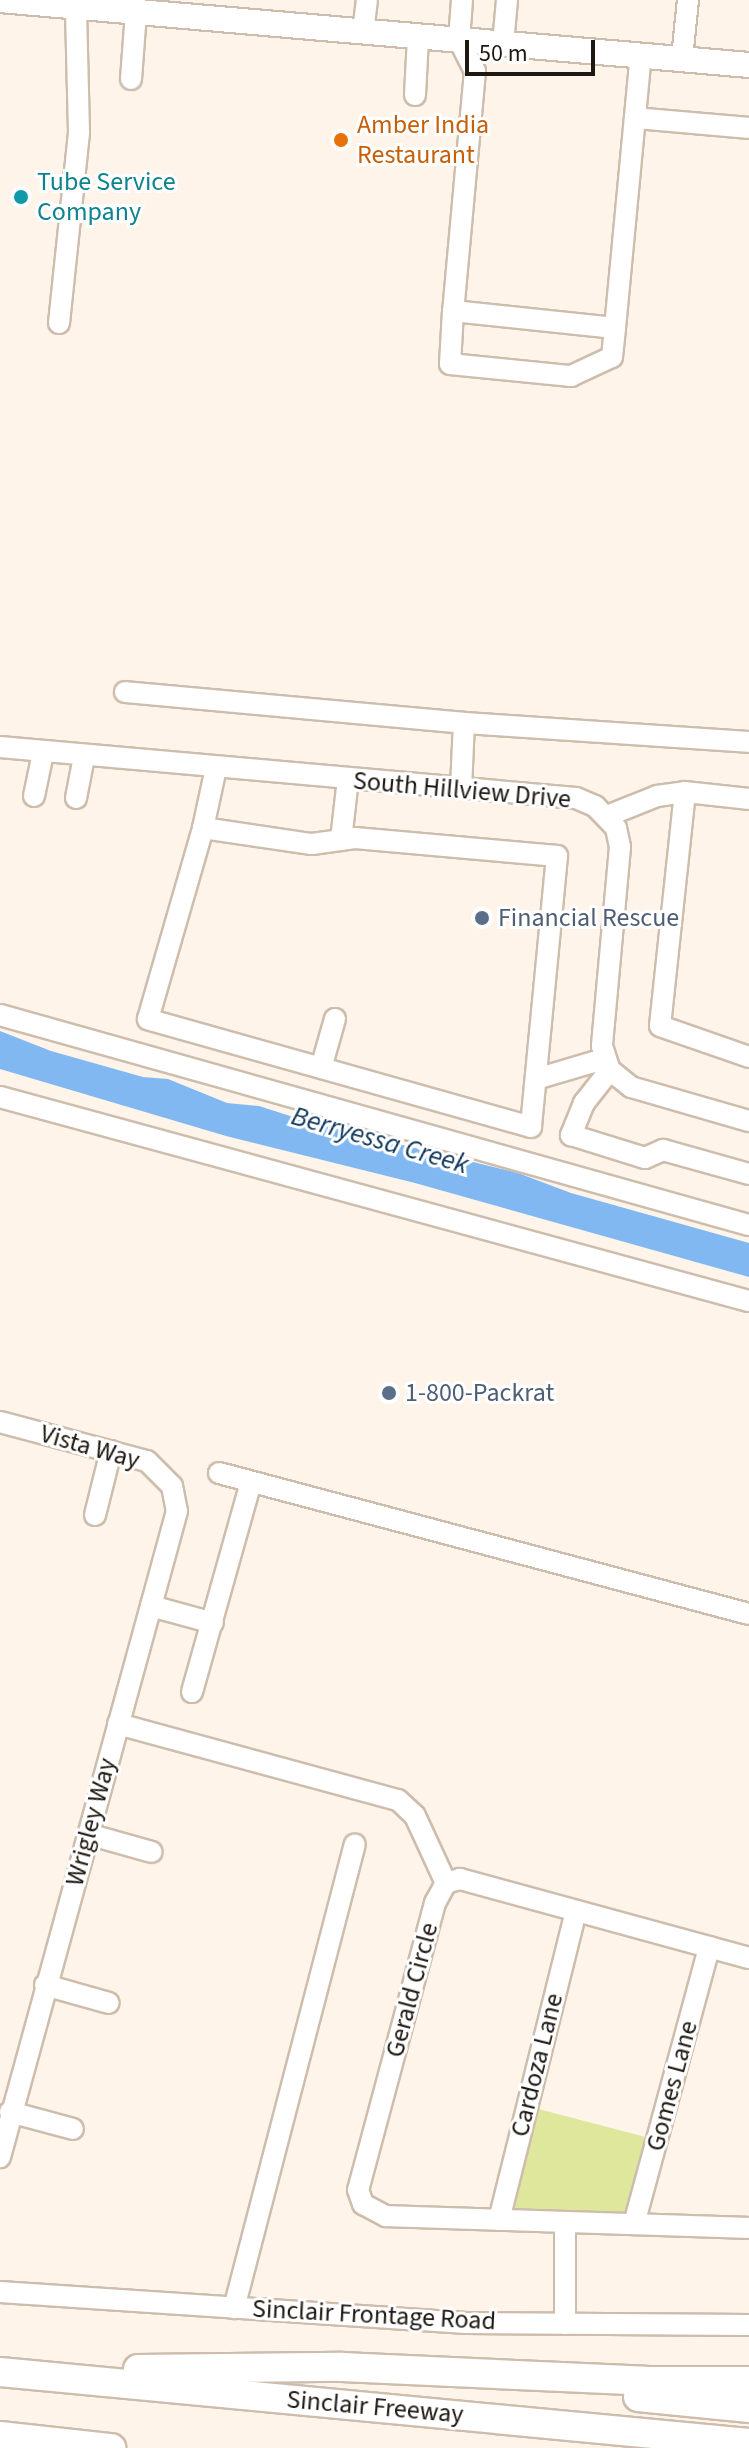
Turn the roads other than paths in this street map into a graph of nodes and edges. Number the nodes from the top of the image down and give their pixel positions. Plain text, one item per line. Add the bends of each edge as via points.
1 (0, 0) edge
2 (367, 0) edge
3 (462, 0) edge
4 (507, 0) edge
5 (688, 0) edge
6 (92, 5) edge
7 (136, 12) junction
8 (363, 32) junction
9 (418, 37) junction
10 (459, 40) junction
11 (503, 44) junction
12 (641, 54) junction
13 (682, 58) junction
14 (749, 65) edge
15 (131, 79) dead end
16 (415, 95) dead end
17 (635, 118) junction
18 (749, 128) edge
19 (453, 311) junction
20 (59, 323) dead end
21 (615, 328) junction
22 (125, 692) dead end
23 (464, 723) junction
24 (749, 742) edge
25 (0, 747) edge
26 (43, 753) junction
27 (84, 757) junction
28 (216, 768) junction
29 (348, 779) junction
30 (461, 788) junction
31 (685, 792) junction
32 (34, 796) dead end
33 (76, 798) dead end
34 (749, 799) edge
35 (607, 816) junction
36 (203, 828) junction
37 (341, 840) junction
38 (0, 1015) edge
39 (335, 1019) dead end
40 (749, 1057) edge
41 (607, 1064) junction
42 (321, 1068) junction
43 (536, 1079) junction
44 (0, 1097) edge
45 (749, 1121) edge
46 (749, 1174) edge
47 (749, 1225) edge
48 (749, 1301) edge
49 (0, 1422) edge
50 (111, 1451) junction
51 (219, 1473) dead end
52 (251, 1482) junction
53 (172, 1486) joint
54 (95, 1515) dead end
55 (151, 1606) junction
56 (749, 1614) edge
57 (213, 1623) junction
58 (192, 1692) dead end
59 (118, 1724) junction
60 (88, 1834) junction
61 (355, 1845) dead end
62 (152, 1852) dead end
63 (446, 1883) junction
64 (576, 1911) junction
65 (709, 1947) junction
66 (749, 1958) edge
67 (45, 1985) junction
68 (109, 2003) dead end
69 (10, 2112) junction
70 (73, 2129) dead end
71 (0, 2157) edge
72 (499, 2220) junction
73 (565, 2222) junction
74 (634, 2224) junction
75 (749, 2228) edge
76 (0, 2292) edge
77 (234, 2308) junction
78 (565, 2324) junction
79 (749, 2325) edge
80 (342, 2367) junction
81 (0, 2371) edge
82 (749, 2381) edge
83 (749, 2408) edge
84 (0, 2436) edge
85 (699, 2442) edge
86 (749, 2443) edge
87 (98, 2447) edge

1 - 6 main road
2 - 8 street
3 - 10 street
4 - 11 street
5 - 13 street
6 - 7 main road
6 - 20 street
7 - 8 main road
7 - 15 street
8 - 9 main road
9 - 10 main road
9 - 16 street
10 - 11 main road
10 - 19 street via 475,71
11 - 12 main road
12 - 13 main road
12 - 17 street
13 - 14 main road
17 - 18 street
17 - 21 street
19 - 21 street
19 - 21 street via 450,364 571,376 612,357
22 - 23 street
23 - 24 street
23 - 30 street
25 - 26 street, South Hillview Drive
26 - 27 street, South Hillview Drive
26 - 32 street
27 - 28 street, South Hillview Drive
27 - 33 street
28 - 29 street, South Hillview Drive
28 - 36 street
29 - 30 street, South Hillview Drive
29 - 37 street
30 - 35 street, South Hillview Drive via 576,798
31 - 34 street
31 - 35 street via 657,796
31 - 40 street via 660,1026
35 - 41 street, South Hillview Drive via 620,847 602,1046
36 - 37 street via 312,844
36 - 42 street via 148,1019
37 - 43 street via 557,856
38 - 47 street
39 - 42 street
41 - 43 street
41 - 45 street via 631,1087
41 - 46 street via 571,1135 645,1158 663,1150
42 - 43 street via 531,1127
44 - 48 street
49 - 50 street, Vista Way
50 - 53 street, Vista Way via 147,1461
50 - 54 street
51 - 52 street
52 - 56 street
52 - 57 street
53 - 55 street, Wrigley Way via 177,1511
55 - 57 street
55 - 59 street, Wrigley Way
57 - 58 street
59 - 60 street, Wrigley Way
59 - 63 street via 398,1800 415,1816
60 - 62 street
60 - 67 street, Wrigley Way
61 - 77 street
63 - 64 street via 460,1879
63 - 72 street, Gerald Circle via 435,1903 358,2190 363,2204 386,2216
64 - 65 street
64 - 72 street, Cardoza Lane
65 - 66 street
65 - 74 street, Gomes Lane
67 - 68 street
67 - 69 street, Wrigley Way
69 - 70 street
69 - 71 street, Wrigley Way
72 - 73 street, Gerald Circle
73 - 74 street, Gerald Circle
73 - 78 street
74 - 75 street, Gerald Circle
76 - 77 street, Sinclair Frontage Road
77 - 78 street, Sinclair Frontage Road
78 - 79 street, Sinclair Frontage Road
80 - 81 highway
80 - 82 highway
80 - 83 highway
81 - 85 highway, Sinclair Freeway
84 - 87 highway
85 - 86 highway, Sinclair Freeway

